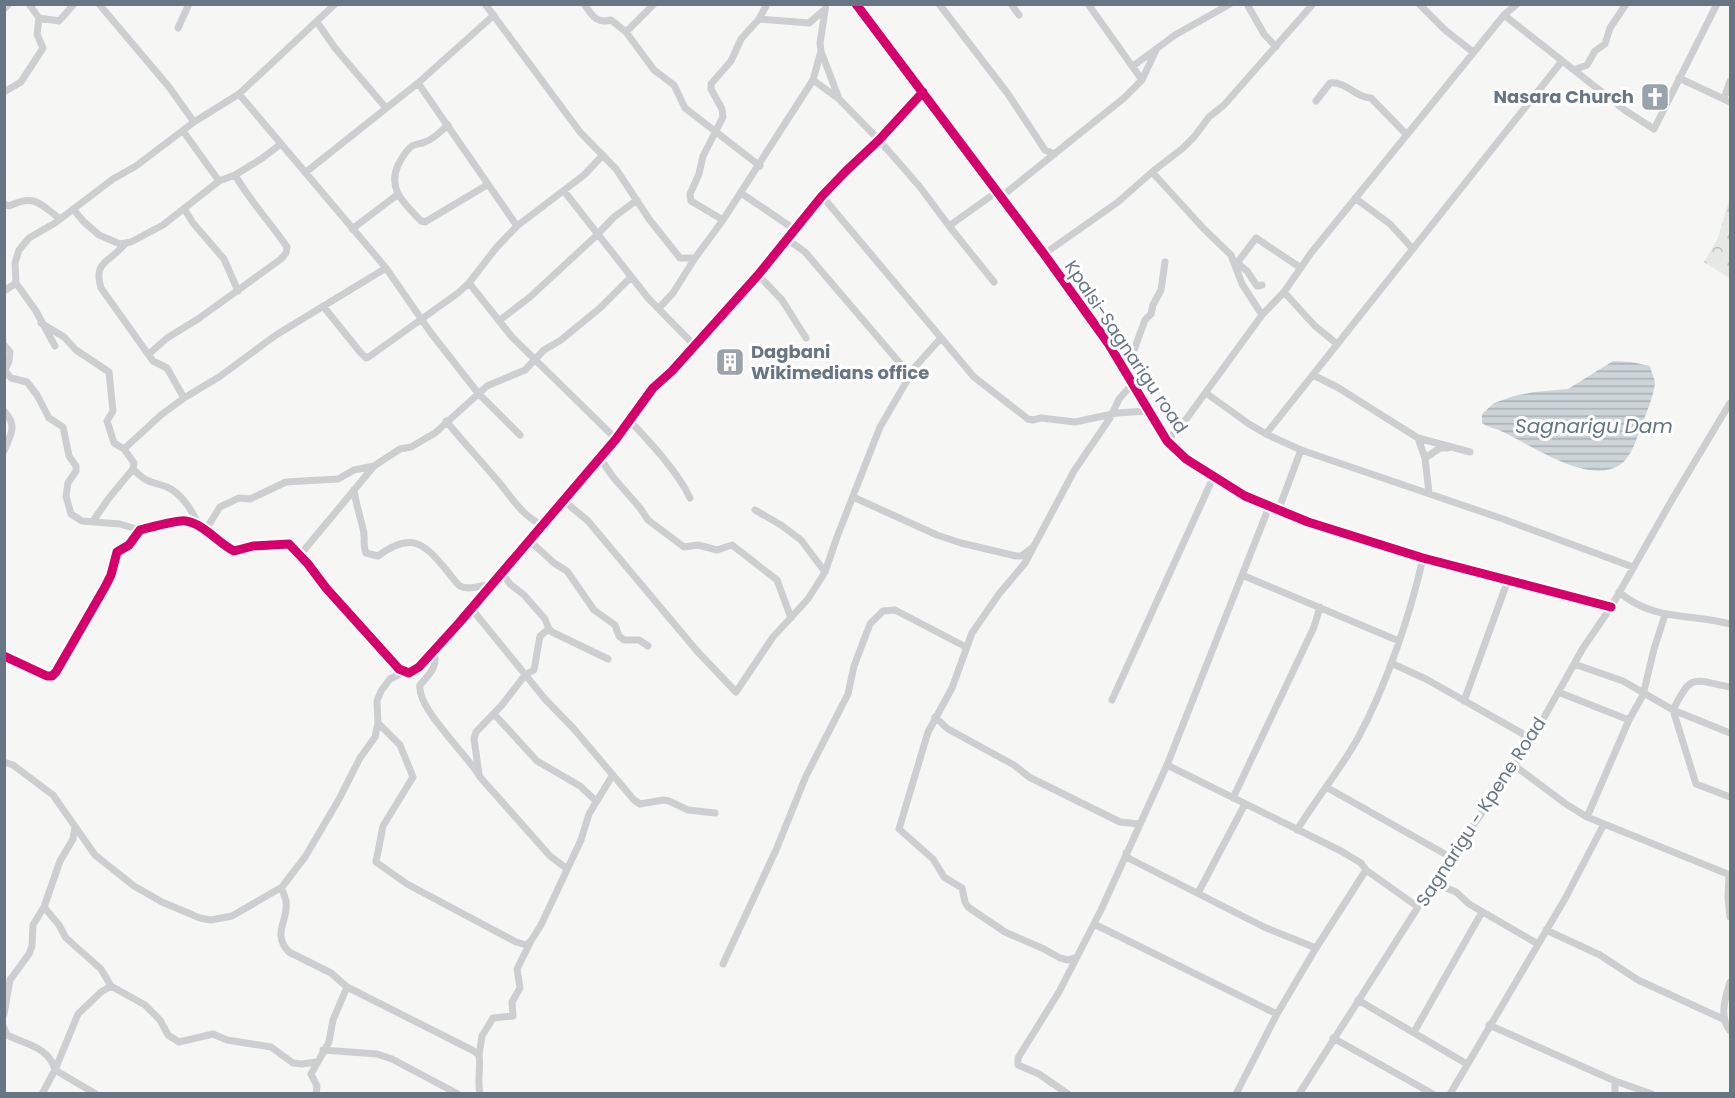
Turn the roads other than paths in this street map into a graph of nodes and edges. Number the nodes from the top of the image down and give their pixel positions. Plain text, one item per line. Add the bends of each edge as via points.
1 (9, 4) edge
2 (28, 4) edge
3 (74, 4) edge
4 (99, 4) edge
5 (189, 4) edge
6 (335, 4) edge
7 (485, 4) edge
8 (584, 4) edge
9 (654, 4) edge
10 (767, 4) edge
11 (856, 4) edge
12 (939, 4) edge
13 (1011, 4) edge
14 (1088, 4) edge
15 (1230, 4) edge
16 (1247, 4) edge
17 (1419, 4) edge
18 (1517, 4) edge
19 (1626, 4) edge
20 (1717, 4) edge
21 (1310, 6) edge
22 (824, 8) edge
23 (4, 9) edge
24 (494, 15) junction
25 (1019, 15) dead end
26 (1504, 15) junction
27 (39, 18) junction
28 (759, 19) junction
29 (317, 22) junction
30 (178, 28) dead end
31 (626, 32) junction
32 (1276, 47) junction
33 (1156, 50) junction
34 (821, 51) junction
35 (1473, 52) junction
36 (1562, 61) junction
37 (1133, 66) junction
38 (1574, 69) junction
39 (1679, 78) junction
40 (813, 80) junction
41 (1142, 80) junction
42 (1731, 81) edge
43 (417, 83) junction
44 (4, 92) edge
45 (923, 92) junction
46 (239, 94) junction
47 (839, 99) junction
48 (1316, 100) dead end
49 (1727, 101) edge
50 (386, 108) junction
51 (194, 122) junction
52 (448, 125) junction
53 (183, 131) junction
54 (717, 132) junction
55 (1407, 135) junction
56 (879, 140) junction
57 (280, 144) junction
58 (1045, 150) junction
59 (1055, 154) junction
60 (603, 155) junction
61 (1045, 160) junction
62 (760, 166) junction
63 (306, 172) junction
64 (1152, 172) junction
65 (235, 175) junction
66 (219, 181) junction
67 (487, 185) junction
68 (564, 191) junction
69 (741, 193) junction
70 (1000, 194) junction
71 (397, 195) junction
72 (822, 196) junction
73 (1355, 198) junction
74 (637, 200) junction
75 (4, 204) edge
76 (73, 209) junction
77 (185, 210) junction
78 (60, 219) junction
79 (723, 220) junction
80 (517, 226) junction
81 (949, 226) junction
82 (352, 229) junction
83 (794, 229) junction
84 (597, 235) junction
85 (787, 239) junction
86 (125, 244) junction
87 (1412, 248) junction
88 (1044, 254) junction
89 (695, 258) junction
90 (1165, 262) dead end
91 (1301, 267) junction
92 (386, 268) junction
93 (759, 275) junction
94 (631, 277) junction
95 (994, 282) dead end
96 (16, 283) junction
97 (469, 283) junction
98 (1262, 285) dead end
99 (5, 291) edge
100 (238, 291) junction
101 (1284, 292) junction
102 (323, 306) junction
103 (659, 308) junction
104 (1262, 315) junction
105 (422, 319) junction
106 (500, 320) junction
107 (41, 323) junction
108 (806, 338) dead end
109 (940, 339) junction
110 (1337, 344) junction
111 (4, 345) edge
112 (694, 345) junction
113 (55, 346) dead end
114 (149, 354) junction
115 (535, 361) junction
116 (5, 372) edge
117 (1126, 372) junction
118 (910, 375) junction
119 (1313, 375) junction
120 (1135, 386) junction
121 (478, 393) junction
122 (1206, 393) junction
123 (184, 399) junction
124 (1730, 405) edge
125 (4, 411) edge
126 (1147, 411) junction
127 (1112, 414) junction
128 (446, 421) junction
129 (630, 421) junction
130 (1266, 434) junction
131 (520, 435) dead end
132 (1419, 438) junction
133 (616, 439) junction
134 (1167, 441) junction
135 (1451, 448) junction
136 (124, 449) junction
137 (1301, 450) junction
138 (4, 451) edge
139 (1470, 452) dead end
140 (600, 458) junction
141 (1425, 458) junction
142 (374, 466) junction
143 (133, 470) junction
144 (1213, 478) junction
145 (354, 490) junction
146 (1429, 493) junction
147 (853, 497) junction
148 (690, 498) dead end
149 (564, 501) junction
150 (1269, 507) junction
151 (755, 510) dead end
152 (1278, 511) junction
153 (93, 521) junction
154 (542, 525) junction
155 (201, 528) junction
156 (140, 530) junction
157 (529, 540) junction
158 (1036, 545) junction
159 (300, 555) junction
160 (1423, 558) junction
161 (1633, 567) junction
162 (825, 572) junction
163 (502, 573) junction
164 (1242, 575) junction
165 (1508, 580) junction
166 (492, 583) junction
167 (1619, 592) junction
168 (1320, 607) junction
169 (1611, 607) junction
170 (471, 608) junction
171 (1665, 615) junction
172 (791, 618) junction
173 (1731, 624) edge
174 (549, 629) junction
175 (1399, 641) junction
176 (648, 646) dead end
177 (966, 647) junction
178 (434, 651) junction
179 (4, 656) edge
180 (608, 659) dead end
181 (1390, 663) junction
182 (1574, 664) junction
183 (404, 672) junction
184 (525, 675) junction
185 (1731, 687) edge
186 (1558, 692) junction
187 (1643, 695) junction
188 (1112, 700) dead end
189 (1464, 701) junction
190 (1673, 710) junction
191 (494, 714) junction
192 (935, 717) junction
193 (1629, 720) junction
194 (378, 723) junction
195 (948, 729) junction
196 (928, 732) junction
197 (1731, 733) edge
198 (1532, 739) junction
199 (4, 762) edge
200 (1167, 765) junction
201 (1515, 766) junction
202 (480, 777) junction
203 (612, 777) junction
204 (1326, 787) junction
205 (1731, 796) edge
206 (1233, 798) junction
207 (596, 801) junction
208 (1245, 804) junction
209 (714, 813) dead end
210 (1587, 818) junction
211 (1139, 824) junction
212 (1604, 824) junction
213 (75, 827) junction
214 (1297, 830) junction
215 (1126, 853) junction
216 (1452, 858) junction
217 (566, 868) junction
218 (1366, 870) junction
219 (1730, 875) edge
220 (1434, 883) junction
221 (282, 887) junction
222 (1198, 893) junction
223 (44, 907) junction
224 (1418, 907) junction
225 (1482, 912) junction
226 (1731, 917) edge
227 (1094, 924) junction
228 (1546, 930) junction
229 (531, 941) junction
230 (1538, 944) junction
231 (1316, 948) junction
232 (1077, 957) junction
233 (723, 964) dead end
234 (1731, 981) edge
235 (111, 986) junction
236 (4, 987) edge
237 (347, 987) junction
238 (8, 996) junction
239 (1358, 1000) junction
240 (4, 1014) edge
241 (1277, 1014) junction
242 (1724, 1019) junction
243 (1489, 1026) junction
244 (4, 1028) edge
245 (1731, 1031) edge
246 (1414, 1032) junction
247 (1333, 1038) junction
248 (323, 1050) junction
249 (479, 1055) junction
250 (317, 1062) junction
251 (1467, 1065) junction
252 (55, 1070) junction
253 (1615, 1082) junction
254 (43, 1093) edge
255 (1301, 1093) edge
256 (96, 1094) edge
257 (316, 1094) edge
258 (458, 1094) edge
259 (480, 1094) edge
260 (1068, 1094) edge
261 (1236, 1094) edge
262 (1433, 1094) edge
263 (1450, 1094) edge
264 (1615, 1094) edge
265 (1652, 1094) edge

1 - 23 street
2 - 27 street
3 - 27 street via 59,21
4 - 51 street
5 - 30 street
6 - 29 street
7 - 24 street
8 - 31 street via 599,21 611,20
9 - 31 street
10 - 28 street
11 - 45 street, Kpalsi-Sagnarigu road
12 - 58 street
13 - 25 street
14 - 37 street
15 - 33 street via 1175,34
16 - 32 street
17 - 35 street
18 - 26 street
19 - 38 street via 1610,28 1605,44 1595,51 1587,65
20 - 39 street
21 - 32 street
22 - 28 street via 809,23
22 - 34 street
24 - 43 street
24 - 60 street via 580,132
26 - 35 street
26 - 36 street
27 - 44 street via 37,34 43,48 21,81
28 - 54 street via 711,84 723,117
29 - 46 street
29 - 50 street
31 - 54 street via 654,70 678,91 685,108
32 - 64 street via 1194,137
33 - 37 street
33 - 41 street
34 - 40 street
34 - 47 street
35 - 55 street
36 - 38 street
36 - 87 street
37 - 41 street
38 - 39 street via 1654,129
39 - 49 street
40 - 47 street
40 - 62 street
41 - 59 street
42 - 49 street
43 - 50 street
43 - 52 street
45 - 56 street
45 - 70 street, Kpalsi-Sagnarigu road
46 - 51 street
46 - 57 street
47 - 56 street
48 - 55 street via 1330,83 1340,84 1371,98
50 - 63 street
51 - 53 street
52 - 67 street
52 - 71 street via 433,138 405,152 394,180
53 - 66 street
53 - 76 street
54 - 62 street
54 - 79 street via 703,156 690,194 691,201
55 - 73 street
56 - 72 street
56 - 81 street
57 - 63 street
57 - 65 street
58 - 59 street
58 - 61 street
59 - 61 street
60 - 68 street
60 - 74 street
61 - 70 street
62 - 69 street
63 - 82 street
64 - 88 street via 1118,202
64 - 104 street via 1231,255 1242,284
65 - 66 street
65 - 100 street via 287,247 281,259
66 - 77 street
67 - 71 street via 425,222
67 - 80 street
68 - 80 street
68 - 84 street
69 - 79 street
69 - 83 street
70 - 81 street
70 - 88 street, Kpalsi-Sagnarigu road
71 - 82 street
72 - 83 street
72 - 109 street
73 - 87 street via 1390,224
73 - 91 street
74 - 84 street
74 - 89 street via 680,258
75 - 78 street via 30,199
76 - 78 street
76 - 86 street via 99,235
77 - 86 street
77 - 100 street via 224,259
78 - 96 street via 29,238 19,250
79 - 89 street
80 - 97 street
81 - 95 street
82 - 92 street
83 - 85 street
84 - 94 street
84 - 106 street
85 - 93 street
85 - 118 street via 805,252
86 - 114 street via 99,268 97,275 101,288
87 - 110 street
88 - 117 street, Kpalsi-Sagnarigu road
89 - 103 street
90 - 117 street via 1161,290
91 - 98 street via 1256,238 1238,263 1257,286
91 - 101 street
92 - 102 street
92 - 105 street
93 - 108 street via 782,300
93 - 112 street
94 - 103 street
94 - 115 street
96 - 99 street
96 - 107 street
97 - 105 street
97 - 106 street
100 - 114 street
101 - 104 street
101 - 110 street
102 - 105 street via 366,357
102 - 123 street
103 - 112 street
104 - 122 street
105 - 121 street
106 - 115 street
107 - 113 street
107 - 136 street via 109,372 113,411 107,421 114,443
109 - 118 street
109 - 127 street via 974,377 1030,420 1075,422
110 - 119 street
111 - 116 street via 10,352
112 - 129 street via 653,388
114 - 123 street via 166,368
115 - 121 street
115 - 133 street
116 - 153 street via 27,382 49,418 63,427 69,456 76,466 66,496 71,514 81,521
117 - 120 street, Kpalsi-Sagnarigu road
118 - 147 street via 880,427
119 - 130 street
119 - 132 street
120 - 126 street, Kpalsi-Sagnarigu road
120 - 127 street via 1121,396
121 - 128 street
121 - 131 street
122 - 130 street
122 - 134 street
123 - 136 street
124 - 161 street, Sagnarigu - Kpene Road
125 - 138 street via 13,428
126 - 127 street
126 - 134 street, Kpalsi-Sagnarigu road
127 - 158 street via 1074,471
128 - 142 street via 435,433
128 - 154 street via 511,500
129 - 133 street
129 - 148 street via 653,445
130 - 137 street
132 - 135 street
132 - 141 street
133 - 140 street
134 - 144 street, Kpalsi-Sagnarigu road
135 - 139 street
135 - 141 street via 1440,448
136 - 143 street via 135,464
137 - 146 street
137 - 152 street
140 - 149 street
140 - 172 street via 648,520 684,547 698,544 717,550 732,545 752,558 777,580
141 - 146 street
142 - 145 street
142 - 155 street via 354,470 338,479 286,482 250,499 238,498 220,507 208,526
143 - 153 street
143 - 155 street via 146,482 179,494
144 - 150 street, Kpalsi-Sagnarigu road
144 - 188 street
145 - 159 street
145 - 166 street via 366,553 378,556 403,541 420,544 460,587
146 - 161 street
147 - 158 street via 961,543 1016,556
147 - 162 street
149 - 154 street
149 - 172 street via 588,521 736,692 773,637
150 - 152 street, Kpalsi-Sagnarigu road
150 - 164 street
151 - 162 street via 801,540
152 - 160 street, Kpalsi-Sagnarigu road
153 - 156 street
154 - 157 street
155 - 156 street via 185,520
155 - 159 street via 234,551 289,544
156 - 179 street via 129,545 117,552 105,587 52,676
157 - 163 street
157 - 176 street via 567,571 594,610 615,625 619,636
158 - 177 street
159 - 183 street
160 - 165 street, Kpalsi-Sagnarigu road
160 - 175 street
161 - 167 street, Sagnarigu - Kpene Road
162 - 172 street
163 - 166 street
163 - 174 street via 545,619
164 - 168 street
164 - 200 street
165 - 169 street, Kpalsi-Sagnarigu road
165 - 189 street
166 - 170 street
167 - 169 street, Sagnarigu - Kpene Road
167 - 171 street via 1630,601
168 - 175 street
168 - 206 street
169 - 182 street, Sagnarigu - Kpene Road
170 - 178 street
170 - 184 street
171 - 173 street
171 - 187 street
174 - 180 street
174 - 184 street via 540,636 534,670
175 - 181 street
177 - 192 street via 952,688
177 - 233 street via 895,610 883,611 870,624 848,694 806,776
178 - 183 street via 419,667
178 - 202 street via 435,668 420,685 420,696
181 - 189 street
181 - 204 street via 1357,739
182 - 186 street, Sagnarigu - Kpene Road
182 - 187 street via 1623,681
183 - 194 street via 390,679 381,691 377,701
184 - 191 street
184 - 203 street
185 - 190 street via 1691,682
186 - 193 street
186 - 198 street, Sagnarigu - Kpene Road
187 - 190 street
187 - 193 street
189 - 198 street
190 - 197 street
190 - 205 street via 1696,784
191 - 202 street via 475,736
191 - 207 street via 537,761 580,786
192 - 195 street
192 - 196 street
193 - 210 street
194 - 221 street via 375,737 338,801
194 - 229 street via 400,745 413,777 382,826 376,862 407,884 516,942 526,945
195 - 196 street
195 - 211 street via 1075,801 1120,822
196 - 232 street via 899,829 933,859 944,877 962,888 965,902 982,917 1060,958
198 - 201 street, Sagnarigu - Kpene Road
199 - 213 street via 53,795
200 - 206 street
200 - 211 street
201 - 210 street
201 - 216 street, Sagnarigu - Kpene Road
202 - 217 street via 550,856
203 - 207 street
203 - 209 street via 640,804 663,800 688,810
204 - 214 street
204 - 216 street
206 - 208 street
207 - 217 street
208 - 214 street
208 - 222 street
210 - 212 street
211 - 215 street
212 - 219 street
212 - 228 street
213 - 221 street via 95,855 134,886 162,903 200,918 232,916
213 - 223 street
214 - 218 street via 1341,850
215 - 222 street via 1132,860
215 - 227 street
216 - 220 street, Sagnarigu - Kpene Road
217 - 229 street
218 - 224 street
218 - 231 street
219 - 226 street
220 - 224 street, Sagnarigu - Kpene Road
220 - 225 street via 1456,892
221 - 237 street via 286,902 280,933 284,947 331,973
222 - 231 street
223 - 235 street via 66,938 101,969
223 - 238 street via 33,925 29,954 10,980
224 - 239 street, Sagnarigu - Kpene Road
225 - 230 street
225 - 246 street
227 - 232 street
227 - 241 street
228 - 230 street
228 - 242 street via 1600,955 1638,980
229 - 249 street via 517,969 520,988 512,1002 513,1016 493,1018 482,1036
230 - 243 street
231 - 241 street
232 - 260 street via 1017,1062
234 - 242 street
235 - 250 street via 145,1005 168,1035 179,1042 213,1034 271,1047 293,1063
235 - 252 street via 78,1014
236 - 238 street
237 - 248 street
237 - 249 street
238 - 240 street
239 - 246 street
239 - 247 street, Sagnarigu - Kpene Road
241 - 261 street
242 - 245 street
243 - 251 street
243 - 253 street
244 - 252 street via 7,1035 46,1053
246 - 251 street
247 - 255 street, Sagnarigu - Kpene Road
247 - 262 street
248 - 250 street
248 - 258 street via 377,1054
249 - 259 street
250 - 257 street via 310,1074 317,1086
251 - 263 street
252 - 254 street
252 - 256 street
253 - 264 street
253 - 265 street

